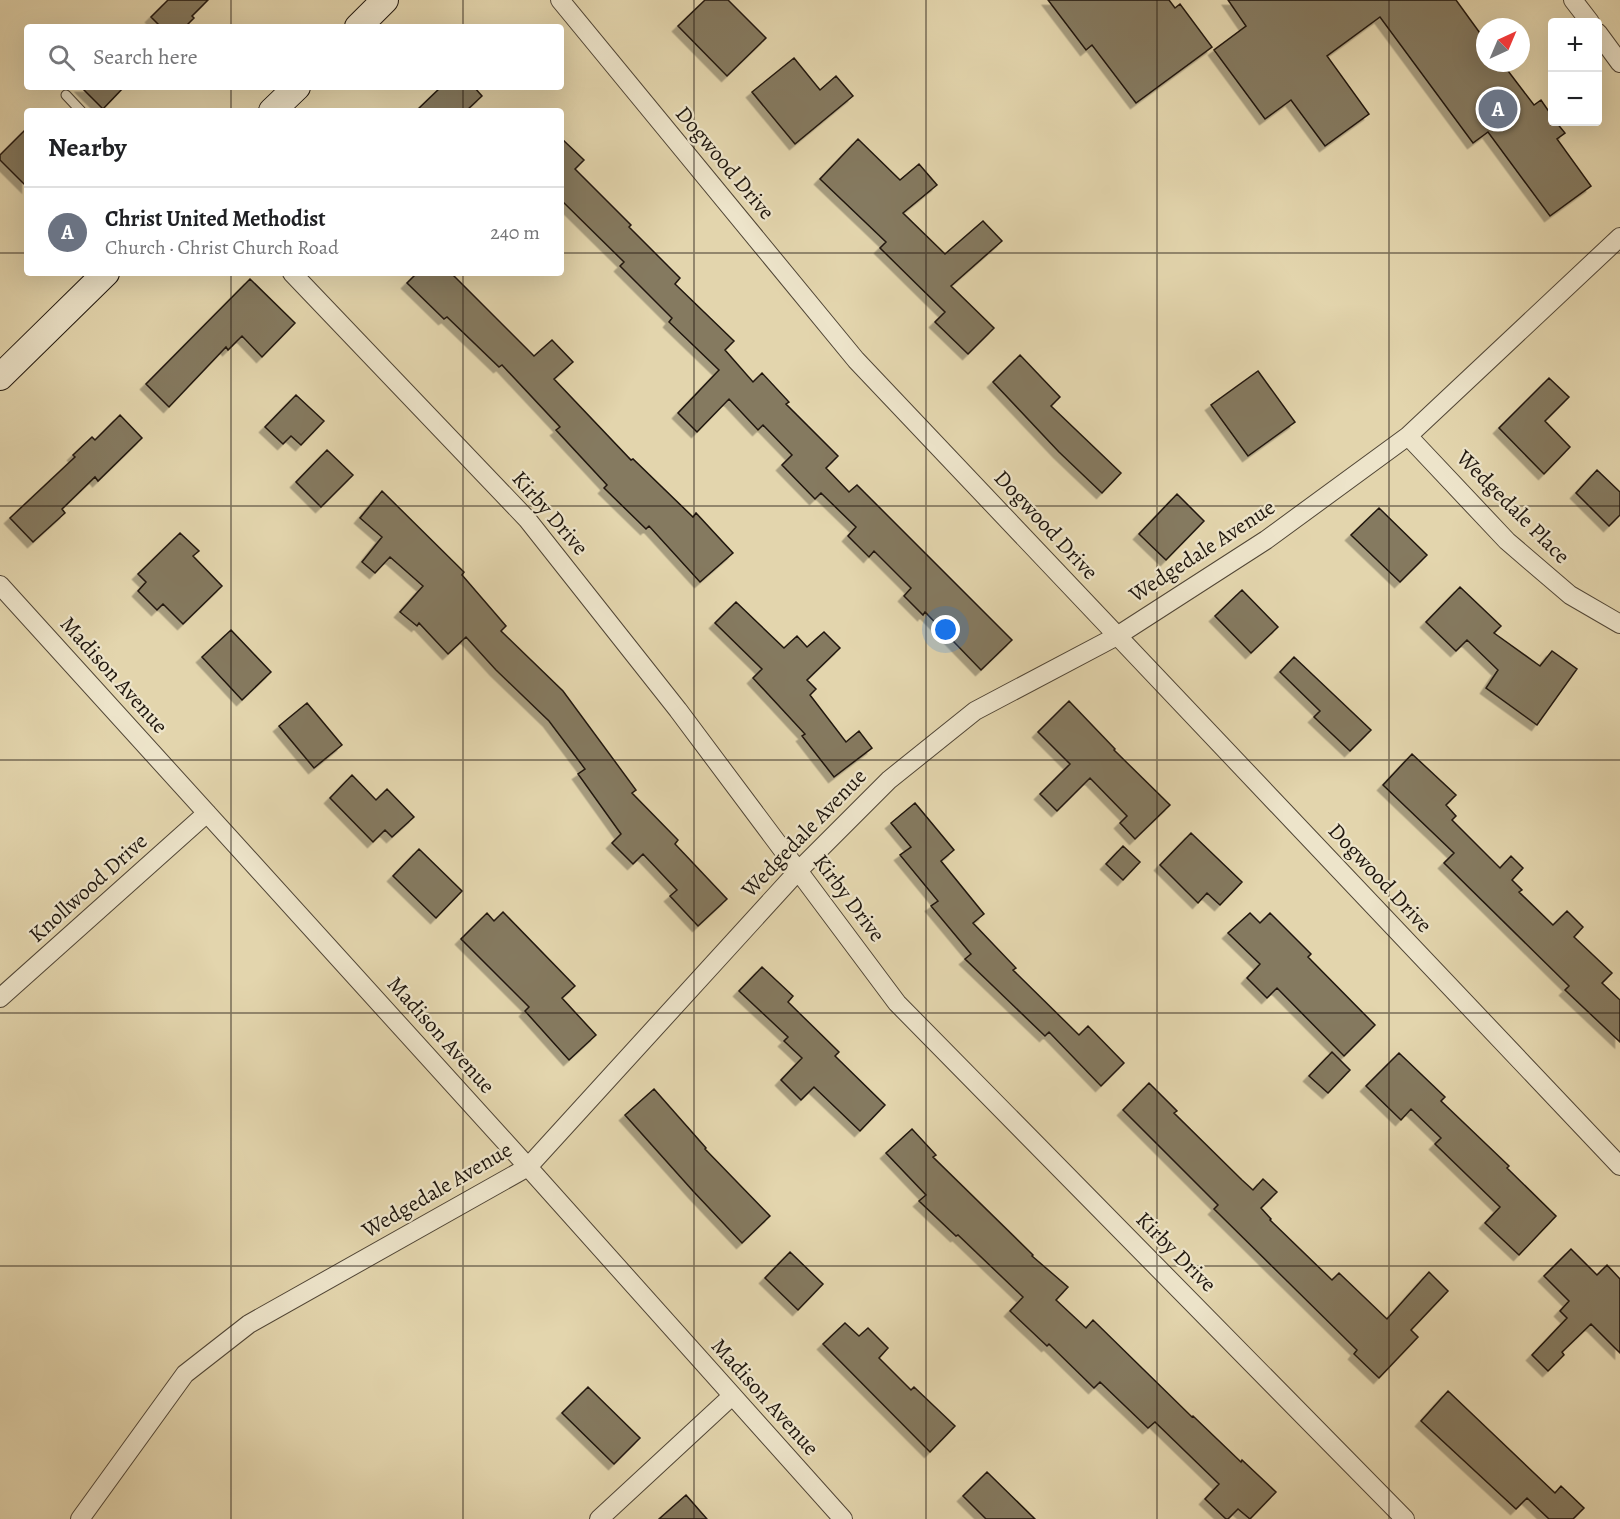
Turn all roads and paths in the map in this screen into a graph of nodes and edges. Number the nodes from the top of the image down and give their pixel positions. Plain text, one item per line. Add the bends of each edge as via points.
1 (385, 0) edge
2 (560, 0) edge
3 (1573, 0) edge
4 (1587, 18) edge
5 (361, 24) edge
6 (1602, 38) edge
7 (1620, 63) edge
8 (294, 90) edge
9 (66, 95) dead end
10 (78, 108) edge
11 (275, 108) edge
12 (1620, 237) edge
13 (103, 276) edge
14 (295, 276) edge
15 (0, 377) edge
16 (1408, 436) junction
17 (0, 585) edge
18 (1620, 624) edge
19 (1117, 636) junction
20 (207, 813) junction
21 (798, 871) junction
22 (0, 998) edge
23 (1620, 1166) edge
24 (528, 1167) junction
25 (732, 1396) junction
26 (80, 1519) edge
27 (599, 1519) edge
28 (843, 1519) edge
29 (1405, 1519) edge

1 - 5 main road
2 - 19 street, Dogwood Drive via 856,360
3 - 4 street
6 - 7 street
8 - 11 main road
9 - 10 lane
12 - 16 street, Wedgedale Avenue
13 - 15 main road
14 - 21 street, Kirby Drive via 527,519 678,710
16 - 18 street, Wedgedale Place via 1507,541 1570,595
16 - 19 street, Wedgedale Avenue via 1266,540
17 - 20 street, Madison Avenue
19 - 21 street, Wedgedale Avenue via 975,711 890,780
19 - 23 street, Dogwood Drive
20 - 22 street, Knollwood Drive
20 - 24 street, Madison Avenue
21 - 24 street, Wedgedale Avenue
21 - 29 street, Kirby Drive via 897,1004
24 - 25 street, Madison Avenue
24 - 26 street, Wedgedale Avenue via 249,1324 185,1374
25 - 27 street
25 - 28 street, Madison Avenue

